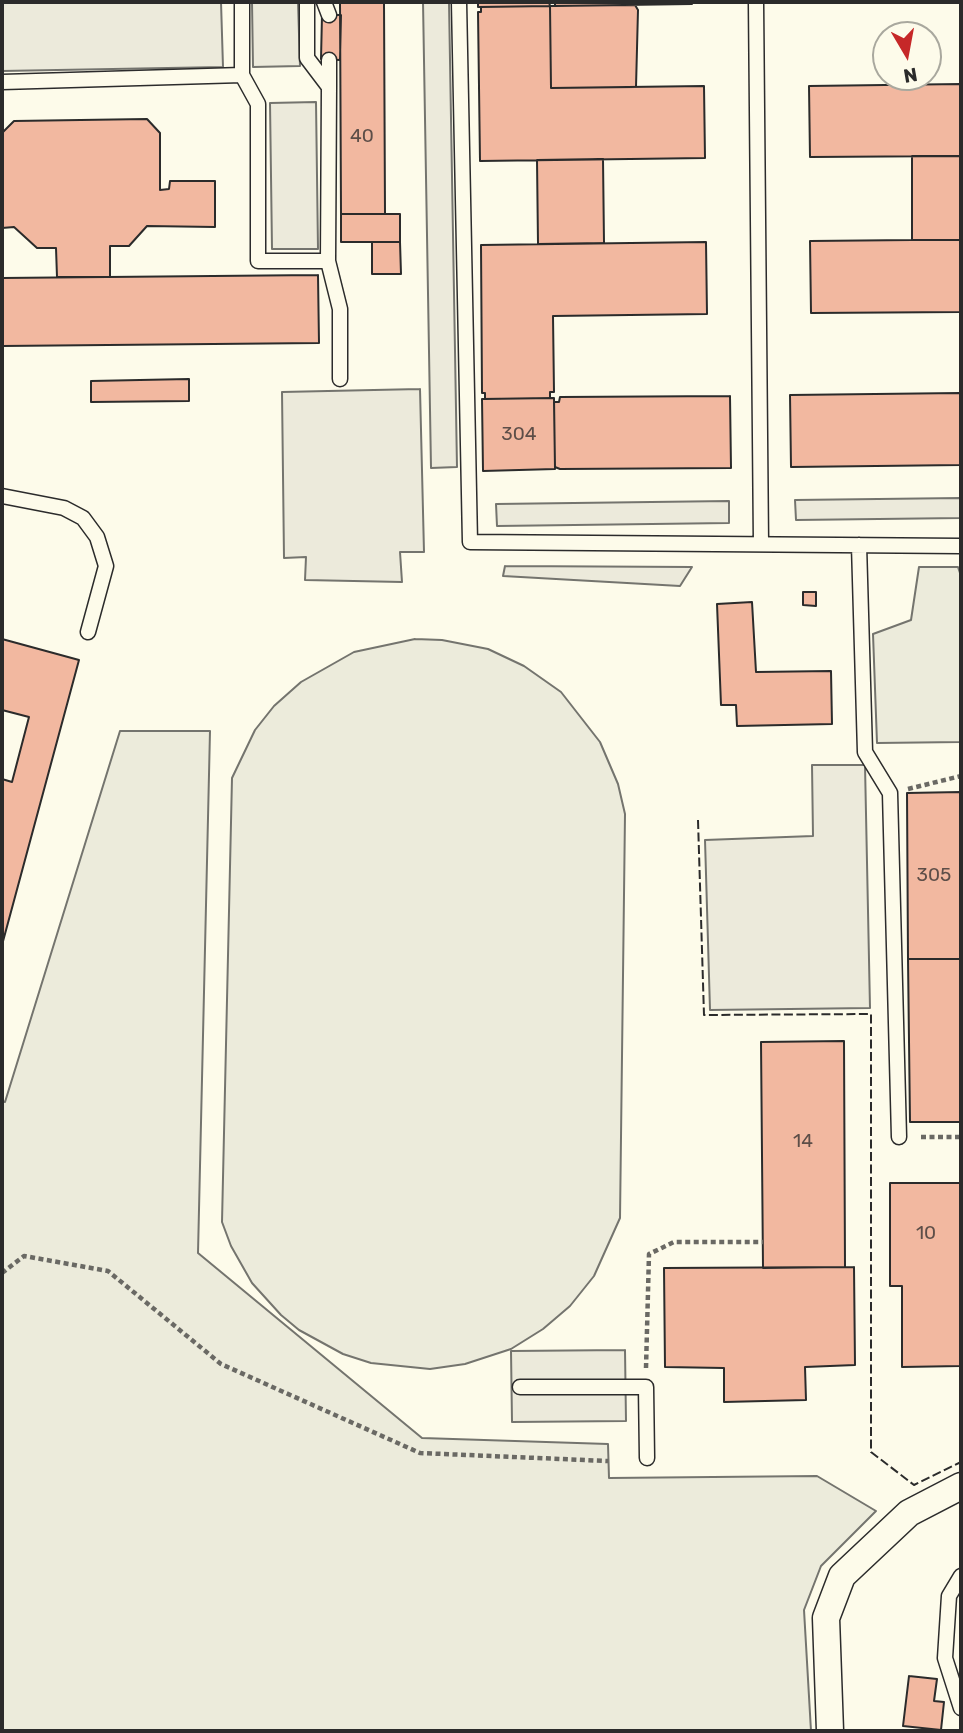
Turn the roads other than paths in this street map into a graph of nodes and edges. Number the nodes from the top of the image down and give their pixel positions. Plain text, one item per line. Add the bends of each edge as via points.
1 (242, 2) edge
2 (307, 2) edge
3 (459, 2) edge
4 (756, 2) edge
5 (329, 60) dead end
6 (242, 75) junction
7 (2, 82) edge
8 (329, 87) junction
9 (328, 261) junction
10 (340, 379) dead end
11 (2, 496) edge
12 (761, 544) junction
13 (859, 545) junction
14 (961, 546) edge
15 (88, 632) dead end
16 (899, 1138) road end
17 (520, 1387) dead end
18 (647, 1458) dead end
19 (961, 1486) edge
20 (961, 1576) edge
21 (961, 1708) edge
22 (830, 1731) edge

1 - 6 lane
2 - 8 lane via 307,58
3 - 12 lane via 470,542
4 - 12 lane
5 - 8 lane
6 - 7 lane
6 - 9 lane via 258,104 258,261
8 - 9 lane
9 - 10 lane via 340,310
11 - 15 lane via 64,508 83,518 97,537 106,566
12 - 13 lane
13 - 14 lane
13 - 16 lane via 865,752 890,793
17 - 18 lane via 646,1387
19 - 22 street via 909,1513 842,1576 826,1618
20 - 21 lane via 949,1596 945,1658

